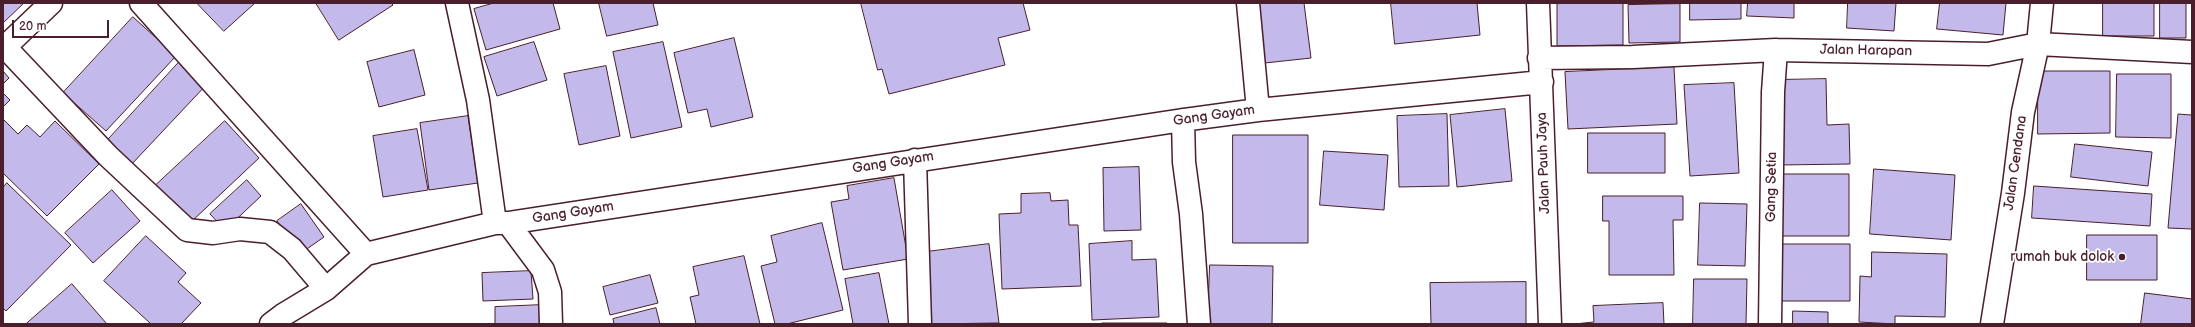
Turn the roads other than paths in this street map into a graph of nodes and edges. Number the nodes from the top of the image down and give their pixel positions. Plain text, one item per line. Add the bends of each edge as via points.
1 (51, 3) edge
2 (141, 3) edge
3 (457, 3) edge
4 (1248, 3) edge
5 (1538, 3) edge
6 (2042, 3) edge
7 (2038, 44) junction
8 (4, 45) edge
9 (1776, 50) junction
10 (2192, 52) edge
11 (1539, 58) junction
12 (1542, 82) junction
13 (1258, 110) junction
14 (1183, 120) junction
15 (915, 160) junction
16 (501, 223) junction
17 (366, 254) junction
18 (326, 289) junction
19 (282, 321) edge
20 (551, 324) edge
21 (920, 324) edge
22 (1199, 324) edge
23 (1550, 324) edge
24 (1770, 324) edge
25 (1992, 324) edge

1 - 8 street
2 - 17 street
3 - 16 street
4 - 13 street
5 - 11 street, Jalan Pauh Jaya
6 - 7 street, Jalan Cendana
7 - 9 street, Jalan Harapan via 1988,54
7 - 10 street, Jalan Harapan
7 - 25 street, Jalan Cendana via 2023,112
8 - 18 street via 108,156 187,230 213,233 240,229 270,232 292,249
9 - 11 street, Jalan Harapan via 1633,57
9 - 24 street, Gang Setia via 1773,92
11 - 12 street, Jalan Pauh Jaya
12 - 13 street, Gang Gayam
12 - 23 street, Jalan Pauh Jaya
13 - 14 street, Gang Gayam
14 - 15 street, Gang Gayam
14 - 22 street via 1184,162 1191,214
15 - 16 street, Gang Gayam
15 - 21 street
16 - 17 street, Gang Gayam
16 - 20 street via 543,270 550,292
17 - 18 street, Gang Gayam
18 - 19 street, Gang Gayam

